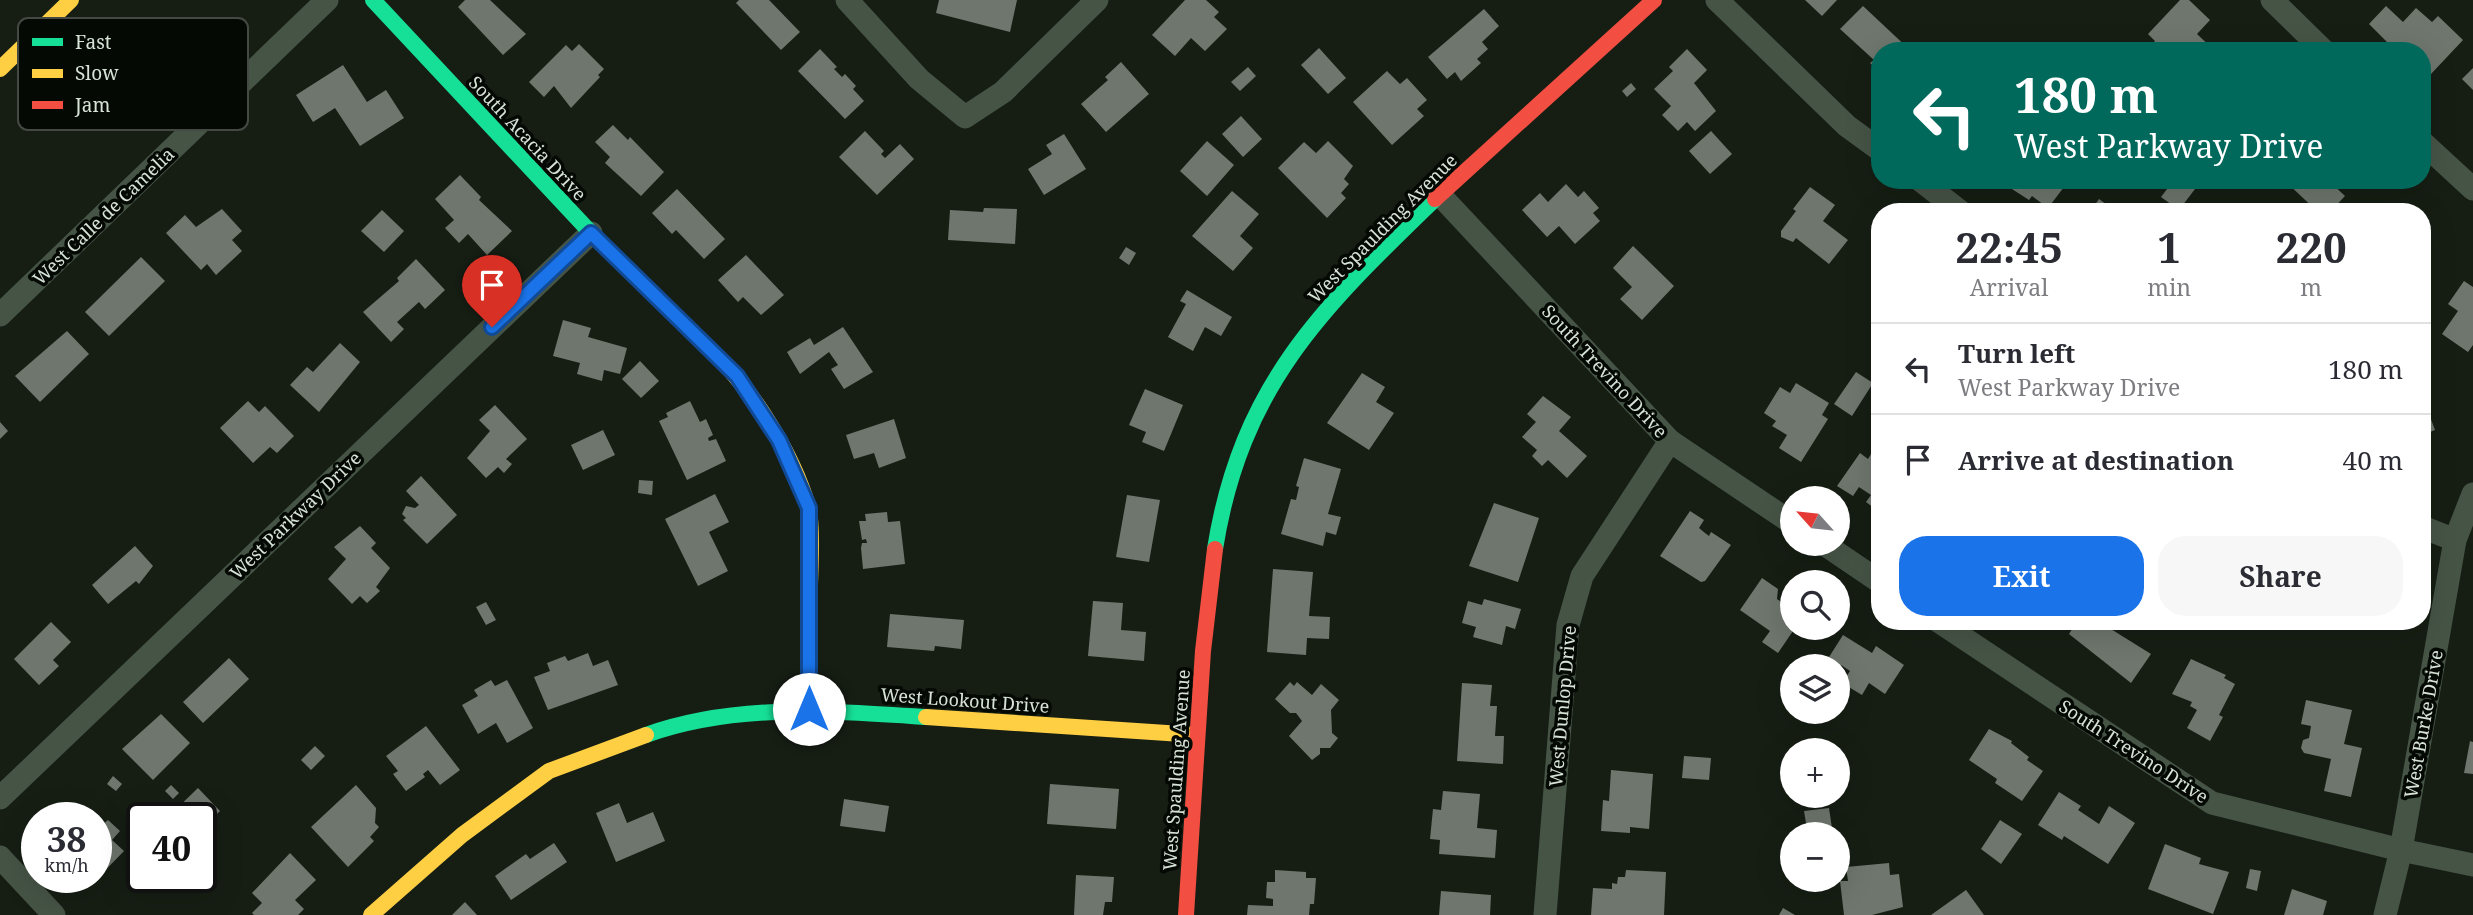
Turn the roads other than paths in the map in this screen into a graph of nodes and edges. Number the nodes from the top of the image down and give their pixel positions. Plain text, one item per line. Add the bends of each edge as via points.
1 (71, 0) edge
2 (327, 0) edge
3 (373, 0) edge
4 (847, 0) edge
5 (1097, 0) edge
6 (1654, 0) edge
7 (1717, 0) edge
8 (2272, 0) edge
9 (52, 18) edge
10 (2315, 42) edge
11 (18, 52) edge
12 (0, 69) edge
13 (248, 76) edge
14 (192, 130) edge
15 (1871, 143) edge
16 (2431, 150) edge
17 (1932, 189) edge
18 (2473, 189) edge
19 (1440, 195) junction
20 (1949, 203) edge
21 (591, 233) junction
22 (0, 315) edge
23 (1671, 441) junction
24 (2473, 494) edge
25 (1780, 515) edge
26 (2431, 531) edge
27 (2455, 540) junction
28 (1842, 556) edge
29 (1871, 576) edge
30 (1952, 630) edge
31 (809, 709) junction
32 (1197, 735) junction
33 (0, 798) edge
34 (2401, 850) junction
35 (0, 857) edge
36 (2473, 865) edge
37 (54, 915) edge
38 (371, 915) edge
39 (1186, 915) edge
40 (1545, 915) edge
41 (2385, 915) edge

1 - 9 main road
2 - 13 street, West Calle de Camelia
3 - 21 main road, South Acacia Drive
4 - 5 street via 919,79 965,117 1003,92
6 - 19 main road, West Spaulding Avenue
7 - 15 street via 1847,126
8 - 10 street
11 - 12 main road
14 - 22 street, West Calle de Camelia
16 - 18 street
17 - 20 street
19 - 23 street, South Trevino Drive
19 - 32 main road, West Spaulding Avenue via 1329,306 1276,376 1256,411 1225,495 1215,539
21 - 31 main road, South Acacia Drive via 737,376 779,440 809,508
21 - 33 street, West Parkway Drive
23 - 25 street, South Trevino Drive
23 - 40 street, West Dunlop Drive via 1582,576 1567,625
24 - 27 street, West Burke Drive
26 - 27 street
27 - 34 street, West Burke Drive
28 - 29 street
30 - 34 street, South Trevino Drive via 2212,803
31 - 32 main road, West Lookout Drive
31 - 38 main road, West Lookout Drive via 685,721 549,771 462,835
32 - 39 main road, West Spaulding Avenue
34 - 36 street, South Trevino Drive
34 - 41 street, West Burke Drive
35 - 37 street

